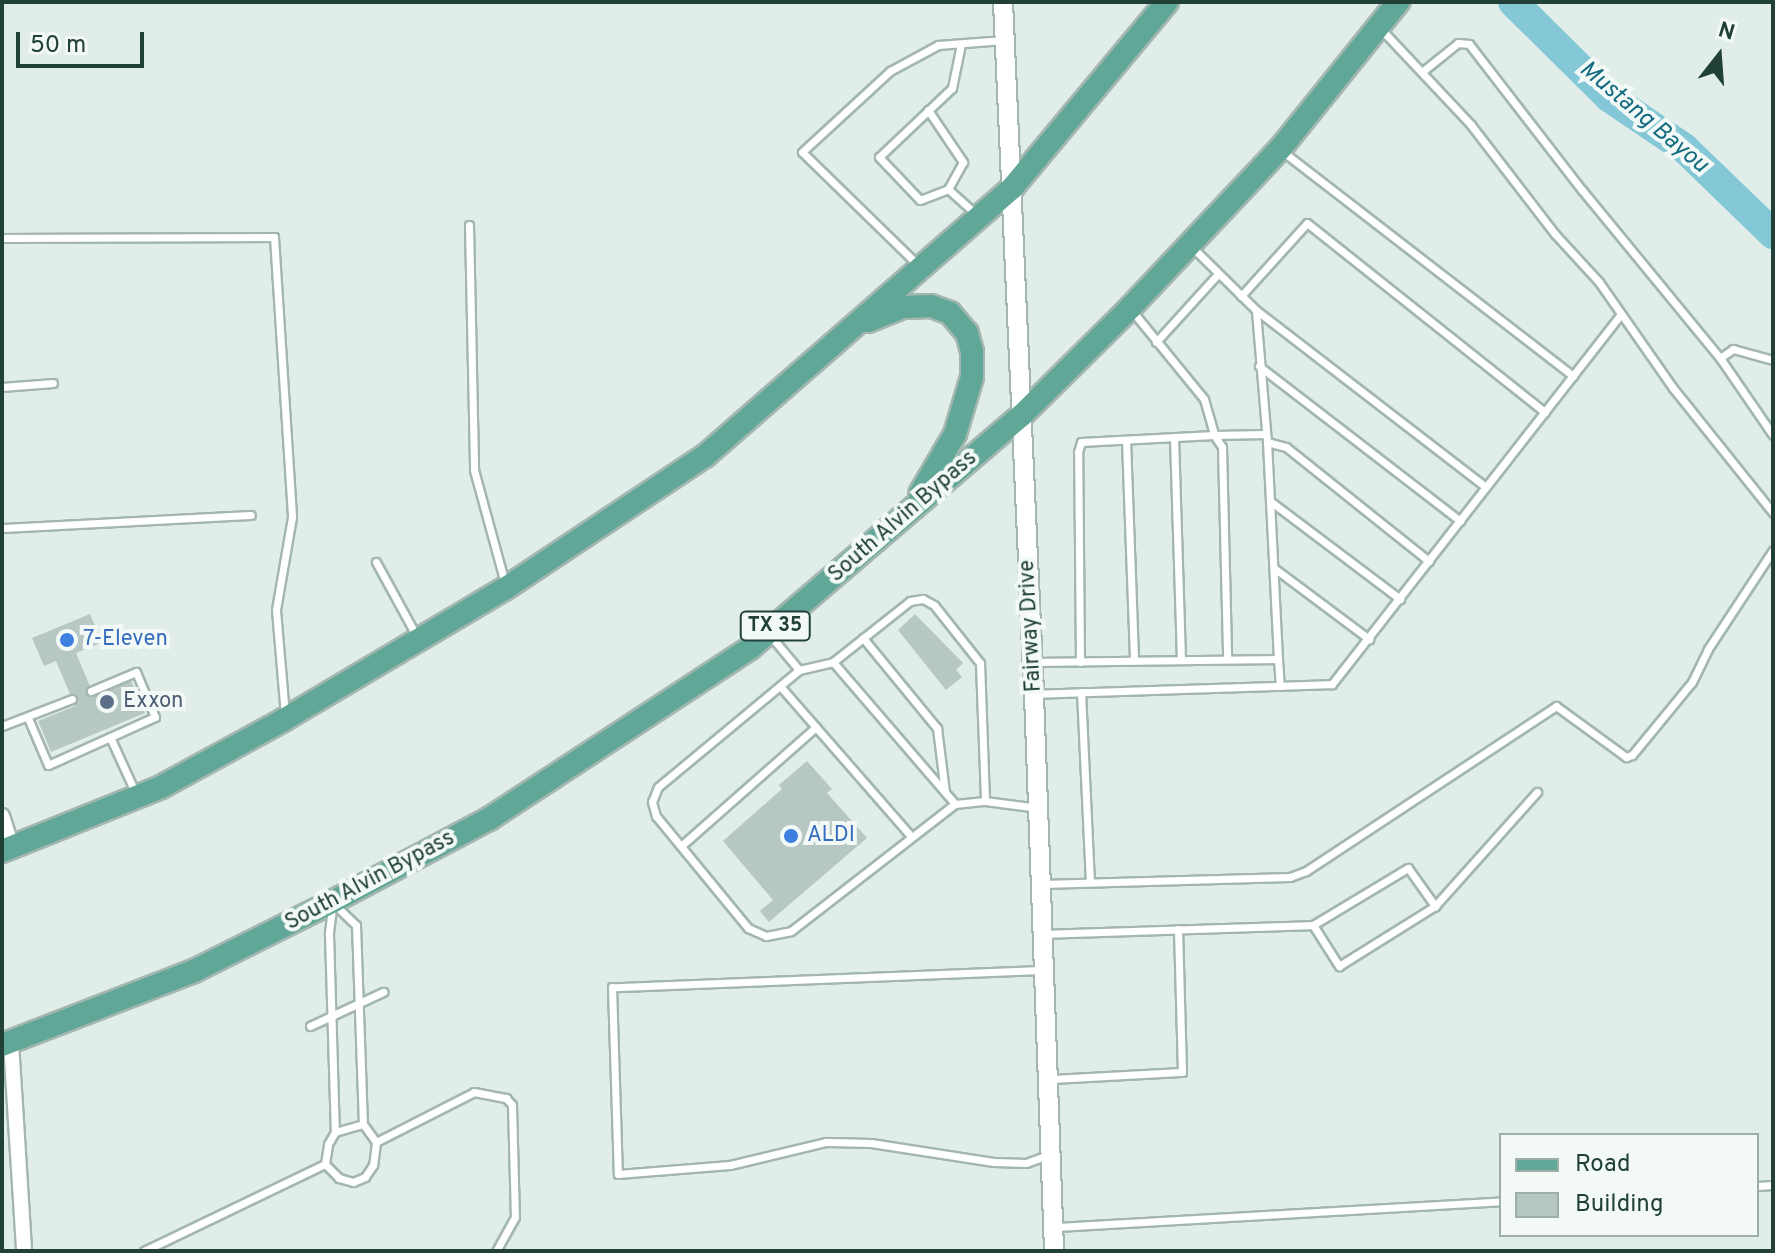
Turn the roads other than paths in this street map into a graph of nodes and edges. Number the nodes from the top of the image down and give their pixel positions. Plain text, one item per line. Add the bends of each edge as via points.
1 (1003, 2) edge
2 (1167, 2) edge
3 (1398, 2) edge
4 (1379, 27) junction
5 (1005, 40) junction
6 (961, 44) junction
7 (1423, 71) junction
8 (928, 110) junction
9 (1280, 149) junction
10 (1012, 188) junction
11 (948, 189) junction
12 (979, 217) junction
13 (469, 225) dead end
14 (2, 238) edge
15 (1190, 246) junction
16 (921, 268) junction
17 (1217, 275) junction
18 (1241, 296) junction
19 (1130, 308) junction
20 (1256, 310) junction
21 (1620, 315) junction
22 (852, 328) junction
23 (1156, 342) junction
24 (1720, 358) junction
25 (1773, 360) edge
26 (1259, 366) junction
27 (1573, 376) junction
28 (53, 383) dead end
29 (2, 387) edge
30 (1545, 412) junction
31 (1022, 415) junction
32 (1214, 435) junction
33 (1773, 435) edge
34 (1174, 437) junction
35 (1267, 438) junction
36 (1126, 440) junction
37 (1486, 487) junction
38 (1270, 501) junction
39 (909, 512) junction
40 (1773, 513) edge
41 (251, 515) dead end
42 (1460, 521) junction
43 (2, 528) edge
44 (1773, 550) edge
45 (1429, 561) junction
46 (376, 562) dead end
47 (1274, 568) junction
48 (506, 588) junction
49 (1400, 599) junction
50 (768, 633) junction
51 (863, 638) junction
52 (1369, 639) junction
53 (419, 640) junction
54 (1227, 659) junction
55 (1278, 659) junction
56 (1181, 660) junction
57 (1134, 661) junction
58 (833, 662) junction
59 (1033, 662) junction
60 (1080, 662) junction
61 (799, 670) junction
62 (780, 686) junction
63 (1280, 686) junction
64 (95, 691) dead end
65 (1081, 692) junction
66 (1034, 694) junction
67 (72, 702) dead end
68 (28, 718) junction
69 (285, 719) junction
70 (2, 726) edge
71 (816, 727) junction
72 (113, 733) junction
73 (86, 737) dead end
74 (70, 744) dead end
75 (90, 746) junction
76 (74, 753) junction
77 (945, 792) junction
78 (1537, 792) dead end
79 (137, 797) junction
80 (985, 801) junction
81 (955, 804) junction
82 (1039, 808) junction
83 (2, 816) edge
84 (910, 835) junction
85 (681, 846) junction
86 (7, 849) edge
87 (1090, 882) junction
88 (1042, 884) junction
89 (332, 902) junction
90 (1435, 906) junction
91 (1313, 925) junction
92 (1178, 929) junction
93 (1044, 934) junction
94 (1045, 970) junction
95 (383, 992) dead end
96 (360, 1003) junction
97 (332, 1016) junction
98 (310, 1026) dead end
99 (6, 1044) edge
100 (1049, 1079) junction
101 (363, 1124) junction
102 (335, 1132) junction
103 (376, 1142) junction
104 (1048, 1154) junction
105 (325, 1164) junction
106 (1499, 1201) edge
107 (1053, 1227) junction
108 (24, 1251) edge
109 (144, 1251) edge
110 (496, 1251) edge
111 (1054, 1251) edge

1 - 5 street, Fairway Drive
2 - 10 main road
3 - 4 main road, South Alvin Bypass / TX 35
4 - 7 lane
4 - 9 main road, South Alvin Bypass / TX 35
5 - 6 lane
5 - 10 street, Fairway Drive
6 - 8 lane via 952,88
6 - 16 lane via 938,45 890,71 802,152
7 - 21 lane via 1615,301
7 - 24 lane via 1458,43 1469,44
8 - 11 lane via 963,162
8 - 11 lane via 879,157 920,200
9 - 15 main road, South Alvin Bypass / TX 35
9 - 27 lane
10 - 12 main road
10 - 31 street, Fairway Drive
11 - 12 lane
12 - 16 main road
13 - 48 lane via 474,470
14 - 69 lane via 274,237 292,517 276,610
15 - 17 lane
15 - 19 main road, South Alvin Bypass / TX 35
16 - 22 main road
17 - 18 lane
17 - 23 lane
18 - 20 lane
18 - 30 lane via 1307,223
19 - 23 lane
19 - 31 main road, South Alvin Bypass / TX 35
20 - 26 lane
20 - 37 lane
21 - 27 lane
21 - 40 lane
22 - 39 main road via 903,307 931,306 950,313 967,333 972,377 955,434
22 - 48 main road via 705,456
23 - 32 lane via 1204,399
24 - 25 lane via 1733,349
24 - 33 lane
26 - 35 lane
26 - 42 lane
27 - 30 lane
28 - 29 lane
30 - 37 lane
31 - 39 main road, South Alvin Bypass / TX 35
31 - 59 street, Fairway Drive
32 - 34 lane
32 - 35 lane
32 - 54 lane via 1222,447
34 - 36 lane
34 - 56 lane
35 - 38 lane
35 - 45 lane via 1286,447
36 - 57 lane
36 - 60 lane via 1081,442 1078,452
37 - 42 lane
38 - 47 lane
38 - 49 lane
39 - 50 main road, South Alvin Bypass / TX 35
41 - 43 lane
42 - 45 lane
44 - 87 lane via 1692,682 1632,755 1626,757 1556,706 1306,871 1290,877
45 - 49 lane
46 - 53 lane
47 - 52 lane
47 - 55 lane
48 - 53 main road
49 - 52 lane
50 - 61 lane
50 - 89 main road, South Alvin Bypass / TX 35 via 489,819
51 - 58 lane
51 - 77 lane via 937,728
51 - 80 lane via 910,601 923,599 934,605 980,663
52 - 63 lane via 1332,684
53 - 69 main road
54 - 55 lane
54 - 56 lane
55 - 63 lane
56 - 57 lane
57 - 60 lane
58 - 61 lane
58 - 77 lane
59 - 60 lane
59 - 66 street, Fairway Drive
61 - 62 lane
62 - 71 lane
62 - 85 lane via 658,787 652,802 656,816
63 - 65 lane
64 - 72 lane via 136,672 155,717
65 - 66 lane
65 - 87 lane
66 - 82 street, Fairway Drive
67 - 68 lane
68 - 70 lane
68 - 76 lane via 48,765
69 - 79 main road
71 - 84 lane
71 - 85 lane
72 - 75 lane
72 - 79 lane
73 - 75 lane
74 - 76 lane
75 - 76 lane
77 - 81 lane
78 - 90 lane
79 - 86 main road
80 - 81 lane
80 - 82 lane
81 - 84 lane
82 - 88 street, Fairway Drive
83 - 86 street
84 - 85 lane via 791,931 766,936 748,928
87 - 88 lane
88 - 93 street, Fairway Drive
89 - 96 lane via 356,925
89 - 97 lane
89 - 99 main road, South Alvin Bypass / TX 35 via 194,971
90 - 91 lane via 1408,868
90 - 91 lane via 1339,966
91 - 92 lane
92 - 93 lane
92 - 100 lane via 1182,1072
93 - 94 street, Fairway Drive
94 - 100 street, Fairway Drive
94 - 104 lane via 612,987 618,1174 730,1165 826,1142 871,1143 1004,1162 1026,1163
95 - 96 lane
96 - 97 lane
96 - 101 lane
97 - 98 lane
97 - 102 lane
99 - 108 street
100 - 104 street, Fairway Drive
101 - 102 lane
101 - 103 lane
102 - 105 lane
103 - 105 lane via 373,1165 365,1177 353,1182 339,1178
103 - 110 lane via 474,1092 506,1098 512,1105 515,1217
104 - 107 street, Fairway Drive
105 - 109 lane
106 - 107 lane
107 - 111 street, Fairway Drive

